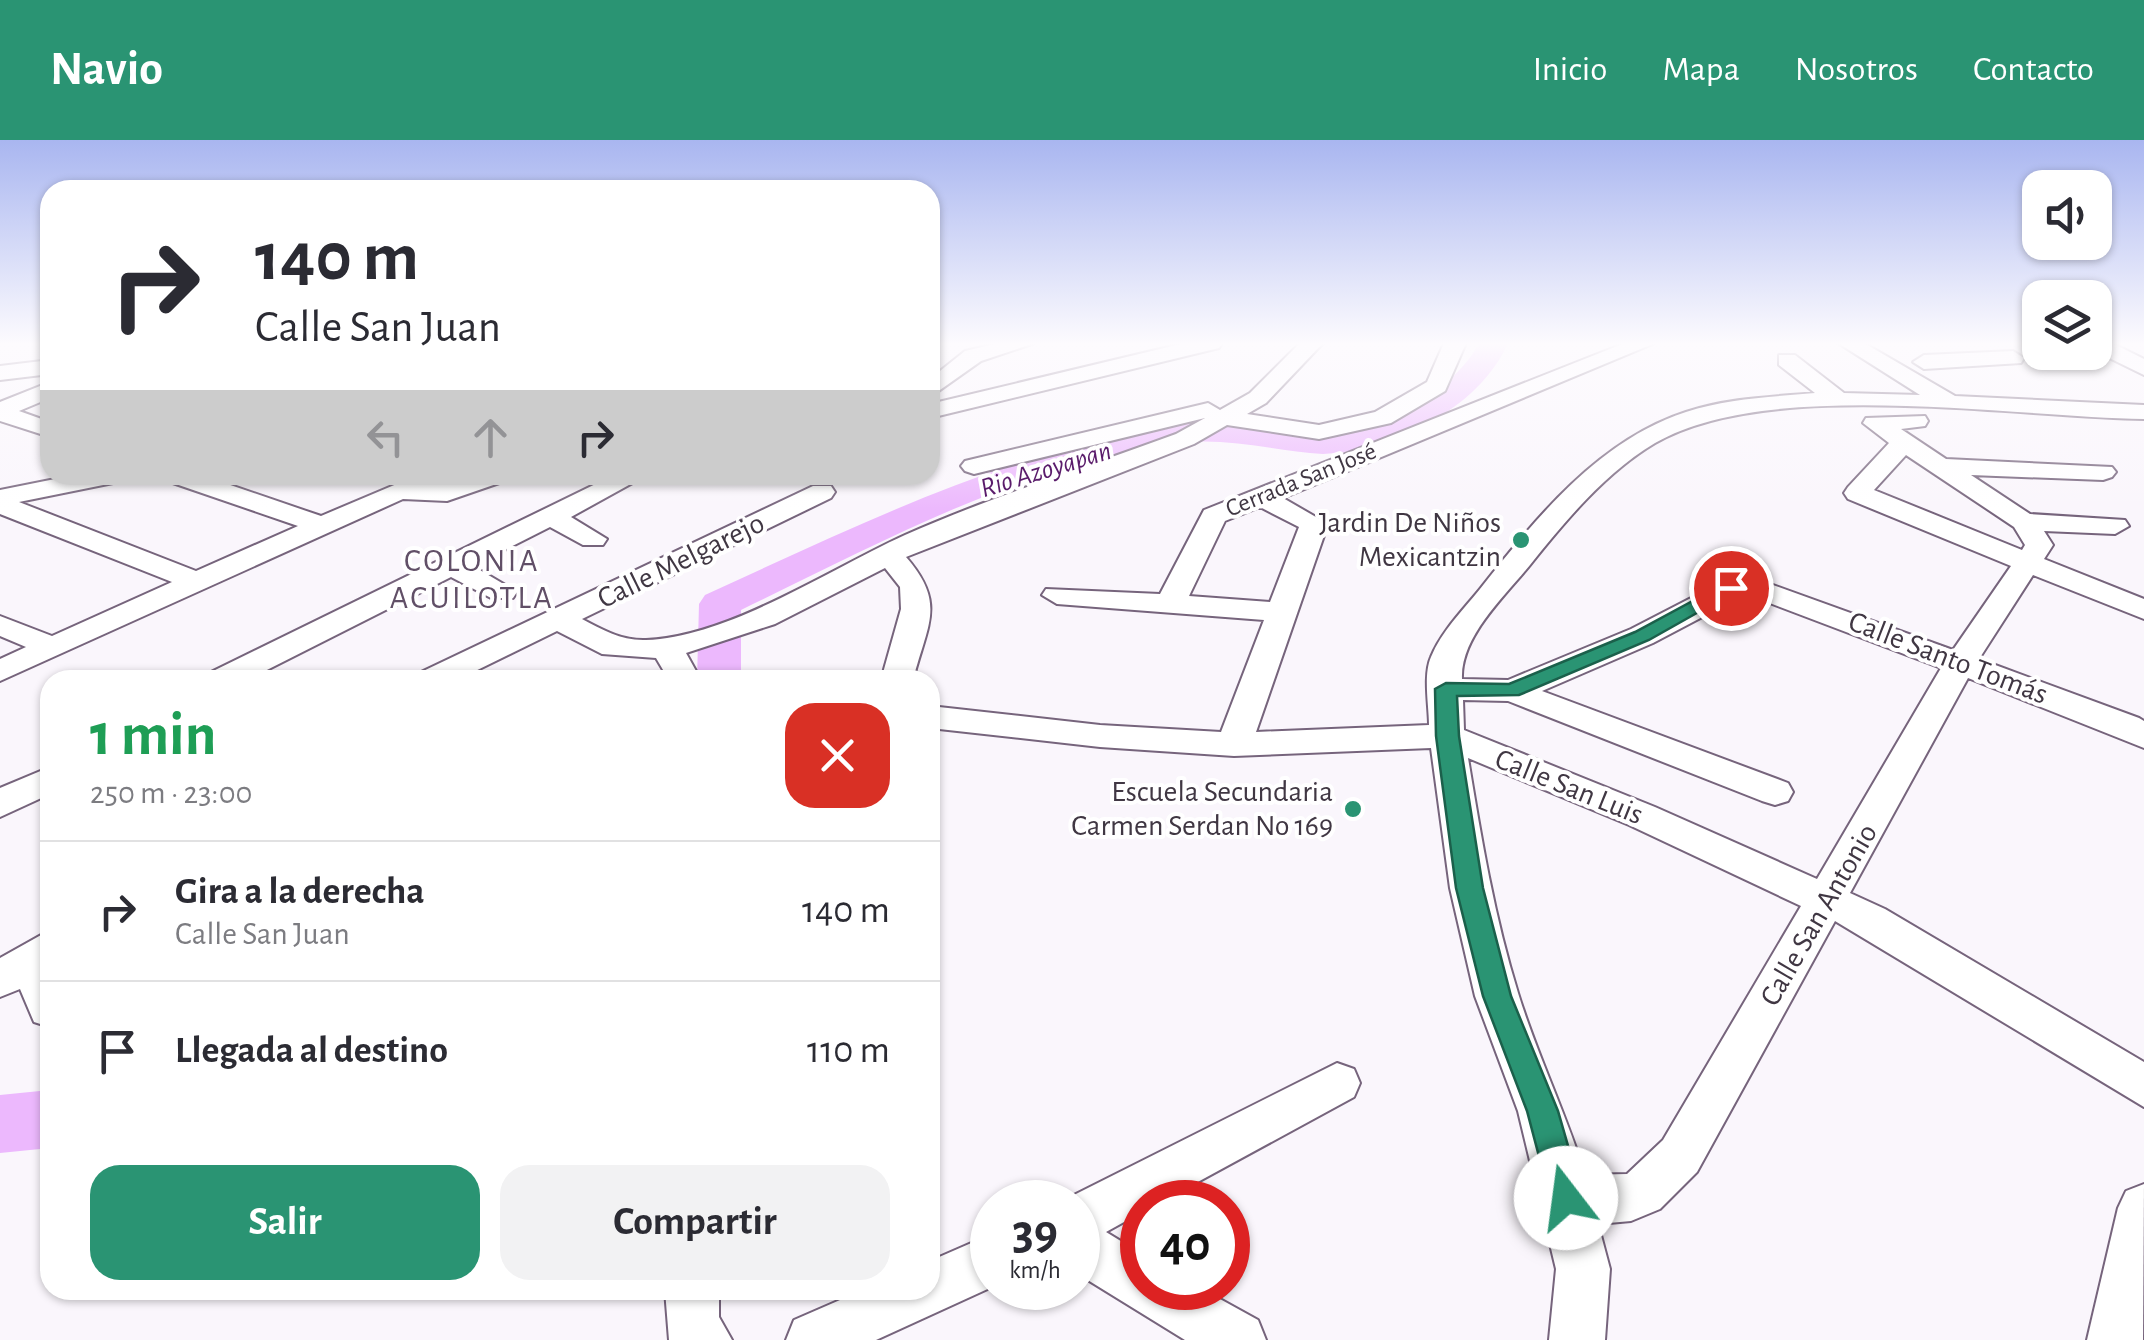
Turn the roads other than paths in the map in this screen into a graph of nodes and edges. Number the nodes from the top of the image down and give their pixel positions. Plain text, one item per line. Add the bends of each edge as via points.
1 (27, 399) edge
2 (981, 399) edge
3 (1254, 399) edge
4 (1256, 399) edge
5 (1415, 399) edge
6 (1504, 399) edge
7 (1836, 399) edge
8 (1942, 399) edge
9 (1994, 399) edge
10 (1839, 401) junction
11 (1954, 406) junction
12 (940, 409) edge
13 (2009, 409) junction
14 (0, 412) edge
15 (2144, 412) edge
16 (1216, 420) junction
17 (40, 426) edge
18 (1903, 443) junction
19 (974, 466) dead end
20 (1937, 466) junction
21 (2103, 472) dead end
22 (70, 485) edge
23 (205, 485) edge
24 (410, 485) edge
25 (469, 485) edge
26 (613, 485) edge
27 (399, 491) junction
28 (822, 492) dead end
29 (1260, 497) junction
30 (0, 501) edge
31 (548, 516) junction
32 (324, 526) junction
33 (2115, 526) dead end
34 (593, 539) dead end
35 (2024, 542) junction
36 (889, 555) junction
37 (449, 565) junction
38 (199, 583) junction
39 (502, 592) dead end
40 (1057, 595) dead end
41 (1171, 602) junction
42 (2144, 610) edge
43 (1281, 612) junction
44 (566, 624) junction
45 (0, 625) edge
46 (677, 646) junction
47 (52, 647) junction
48 (1960, 663) junction
49 (241, 670) edge
50 (455, 670) edge
51 (499, 670) edge
52 (683, 670) edge
53 (899, 670) edge
54 (0, 671) edge
55 (1446, 689) junction
56 (1512, 690) junction
57 (940, 718) edge
58 (1448, 736) junction
59 (2144, 737) edge
60 (1234, 744) junction
61 (40, 784) edge
62 (1775, 792) dead end
63 (0, 804) edge
64 (1829, 901) junction
65 (27, 963) edge
66 (40, 988) edge
67 (1337, 1083) dead end
68 (2144, 1086) edge
69 (1566, 1198) junction
70 (1100, 1208) edge
71 (2144, 1208) edge
72 (970, 1270) edge
73 (940, 1284) edge
74 (692, 1300) edge
75 (903, 1300) edge
76 (1186, 1310) edge
77 (704, 1340) edge
78 (814, 1340) edge
79 (1238, 1340) edge
80 (1577, 1340) edge
81 (2115, 1340) edge

1 - 14 street
2 - 12 street
3 - 19 street
4 - 16 street
5 - 16 street via 1383,418 1319,432
6 - 29 street, Cerrada San José
7 - 10 street
8 - 11 street
9 - 13 street
10 - 11 street
10 - 55 street via 1730,408 1650,435 1602,470 1459,636 1445,660
11 - 13 street
11 - 18 street via 1963,416 1875,423
13 - 15 street
14 - 17 street
16 - 36 street via 1184,439
18 - 20 street
18 - 35 street via 1857,494
20 - 21 street
20 - 35 street
22 - 30 street
23 - 32 street
24 - 27 street
25 - 27 street via 447,493
26 - 31 street
27 - 32 street
28 - 44 street, Calle Melgarejo
29 - 41 street, Cerrada San José via 1214,516
29 - 43 street via 1314,524
30 - 38 street
31 - 34 street
31 - 37 street
32 - 38 street
33 - 35 street
35 - 42 street
35 - 48 street, Calle San Antonio
36 - 46 street via 764,616
36 - 53 street via 915,586
37 - 39 street
37 - 49 street
38 - 47 street
40 - 41 street
41 - 43 street
43 - 60 street
44 - 46 street via 614,647
44 - 50 street, Calle Melgarejo
44 - 51 street
45 - 47 street
46 - 52 street
47 - 54 street
48 - 56 street, Calle Santo Tomás via 1748,585
48 - 59 street, Calle Santo Tomás
48 - 64 street, Calle San Antonio
55 - 56 street
55 - 58 street
56 - 62 street
57 - 60 street, Calle San Luis
58 - 60 street, Calle San Luis
58 - 64 street, Calle San Luis
58 - 69 street via 1470,888 1497,996 1542,1111
61 - 63 street
64 - 68 street, Calle San Luis
64 - 69 street, Calle San Antonio via 1680,1156 1654,1188 1628,1201
65 - 66 street
67 - 70 street
69 - 80 street via 1582,1268
71 - 81 street
72 - 73 street
74 - 77 street via 692,1330
75 - 78 street
76 - 79 street

